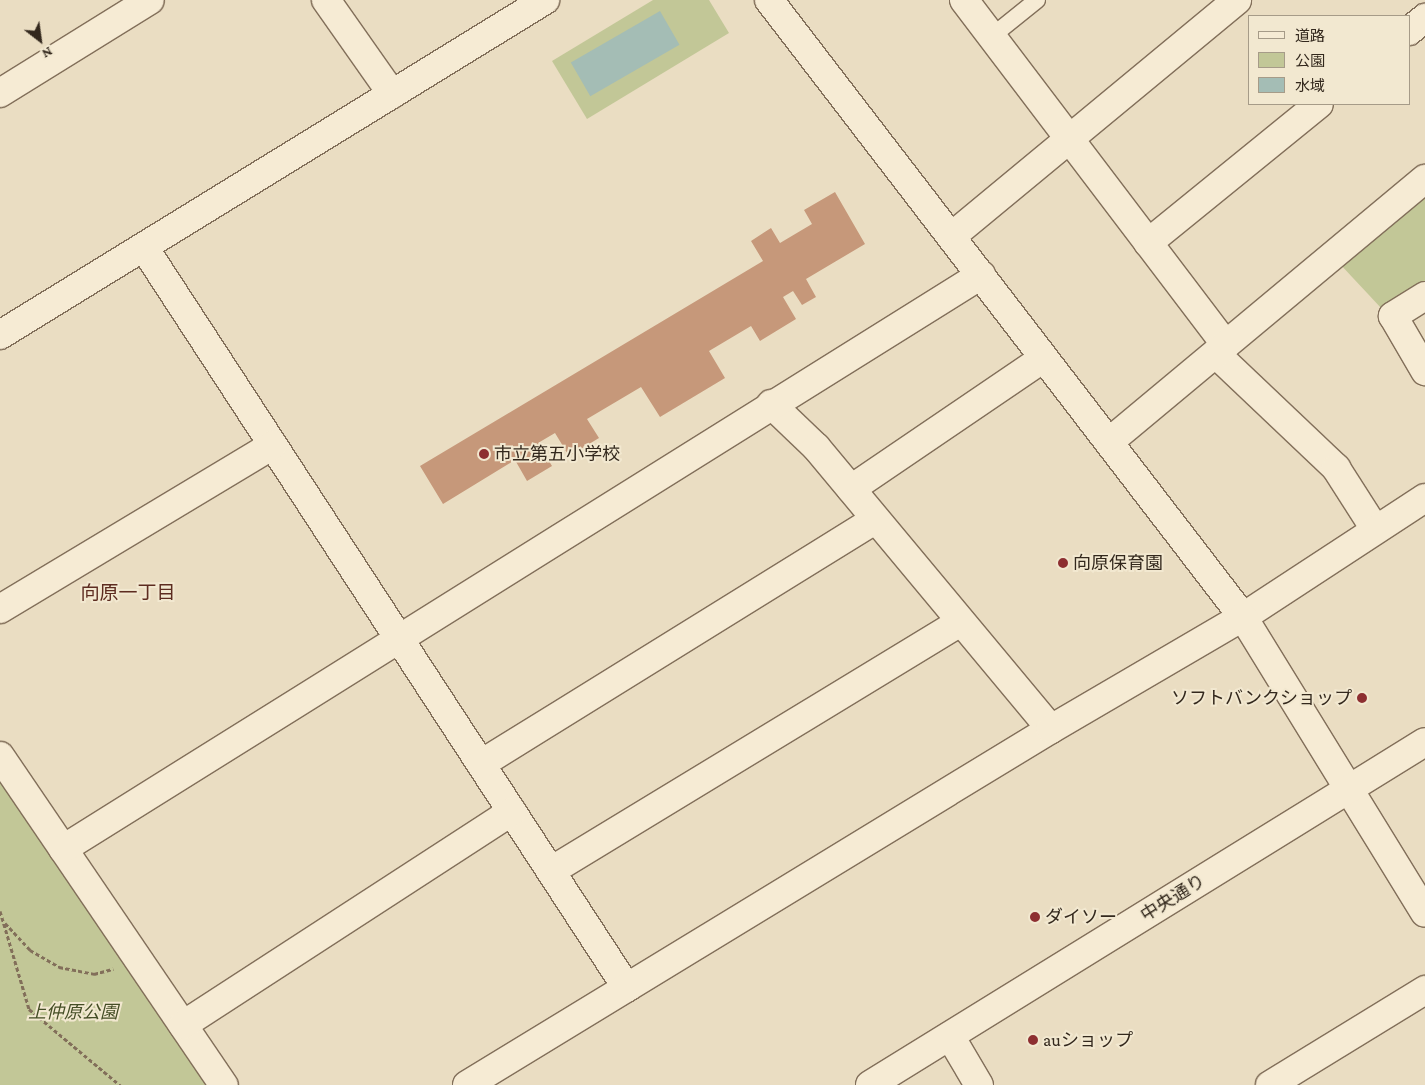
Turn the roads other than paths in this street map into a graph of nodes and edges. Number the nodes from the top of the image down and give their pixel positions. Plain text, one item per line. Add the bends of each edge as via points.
1 (150, 0) edge
2 (326, 0) edge
3 (545, 0) edge
4 (769, 0) edge
5 (964, 0) edge
6 (1037, 0) edge
7 (1237, 0) edge
8 (1425, 18) edge
9 (1410, 30) edge
10 (991, 36) junction
11 (0, 93) edge
12 (392, 94) junction
13 (1318, 105) edge
14 (1071, 140) junction
15 (1425, 178) edge
16 (952, 236) junction
17 (1148, 243) junction
18 (145, 249) junction
19 (981, 275) junction
20 (1425, 296) edge
21 (0, 335) edge
22 (1221, 349) junction
23 (1044, 358) junction
24 (1425, 371) edge
25 (771, 404) junction
26 (1109, 442) junction
27 (273, 445) junction
28 (851, 489) junction
29 (1425, 498) edge
30 (875, 520) junction
31 (1375, 528) junction
32 (0, 609) edge
33 (1244, 617) junction
34 (960, 622) junction
35 (399, 639) junction
36 (1051, 728) junction
37 (1425, 742) edge
38 (0, 756) edge
39 (481, 764) junction
40 (1348, 789) junction
41 (512, 811) junction
42 (63, 849) junction
43 (551, 871) junction
44 (1425, 913) edge
45 (627, 988) junction
46 (1425, 990) edge
47 (183, 1025) junction
48 (950, 1036) junction
49 (224, 1085) edge
50 (467, 1085) edge
51 (870, 1085) edge
52 (979, 1085) edge
53 (1270, 1085) edge

1 - 11 street
2 - 12 street
3 - 12 street
4 - 16 street
5 - 10 street
6 - 10 lane
7 - 14 street
8 - 9 street
10 - 14 street
12 - 18 street
13 - 17 street
14 - 16 street
14 - 17 street
15 - 22 street
16 - 19 street
17 - 22 street
18 - 21 street
18 - 27 street
19 - 23 street
19 - 25 street
20 - 24 street via 1393,316
22 - 26 street
22 - 31 street via 1336,468
23 - 26 street
23 - 28 street
25 - 28 street
25 - 35 street
26 - 33 street
27 - 32 street
27 - 35 street
28 - 30 street
29 - 31 street
30 - 34 street
30 - 39 street
31 - 33 street
33 - 36 street
33 - 40 street
34 - 36 street
34 - 43 street
35 - 39 street
35 - 42 street
36 - 45 street
37 - 40 street, 中央通り
38 - 42 street
39 - 41 street
40 - 44 street
40 - 48 street, 中央通り
41 - 43 street
41 - 47 street
42 - 47 street
43 - 45 street
45 - 50 street
46 - 53 street
47 - 49 street
48 - 51 street, 中央通り
48 - 52 street

